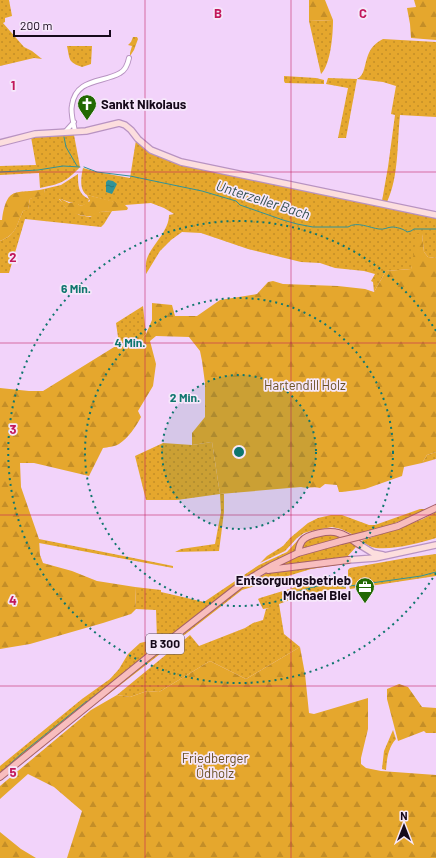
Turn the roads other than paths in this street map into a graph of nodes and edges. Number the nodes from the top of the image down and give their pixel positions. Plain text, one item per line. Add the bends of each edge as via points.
1 (129, 58) dead end
2 (74, 122) junction
3 (65, 132) junction
4 (75, 132) junction
5 (0, 143) edge
6 (436, 214) edge
7 (436, 508) edge
8 (360, 545) joint
9 (436, 545) edge
10 (298, 553) junction
11 (388, 556) junction
12 (348, 560) joint
13 (259, 573) junction
14 (0, 777) edge

1 - 2 street via 121,73 92,82 76,93 71,105
2 - 3 street
2 - 4 street
3 - 4 street
3 - 5 street via 35,134
4 - 6 street via 119,123 125,125 152,150 181,162
7 - 10 main road, B 300, bridge via 402,524
8 - 10 main road via 339,533 325,532 304,539
8 - 11 street via 373,553
9 - 11 street
10 - 13 main road, B 300
11 - 12 street
12 - 13 main road via 276,568
13 - 14 main road, B 300 via 148,657

